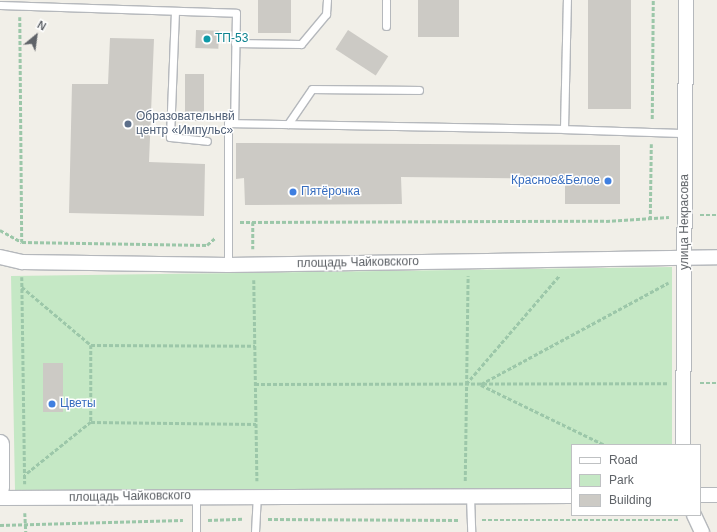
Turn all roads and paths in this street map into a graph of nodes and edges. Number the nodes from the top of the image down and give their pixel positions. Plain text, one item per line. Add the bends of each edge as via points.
1 (327, 0) edge
2 (386, 0) edge
3 (567, 0) edge
4 (653, 0) edge
5 (686, 0) edge
6 (0, 5) edge
7 (20, 6) junction
8 (174, 11) junction
9 (386, 26) dead end
10 (235, 43) junction
11 (419, 90) dead end
12 (234, 123) junction
13 (288, 124) junction
14 (564, 129) junction
15 (651, 132) junction
16 (685, 133) junction
17 (207, 141) dead end
18 (685, 214) junction
19 (717, 215) edge
20 (650, 220) junction
21 (253, 222) junction
22 (228, 224) junction
23 (0, 230) edge
24 (22, 242) junction
25 (0, 257) edge
26 (717, 257) edge
27 (684, 258) junction
28 (572, 260) junction
29 (468, 261) junction
30 (22, 262) junction
31 (254, 264) junction
32 (228, 265) junction
33 (684, 274) junction
34 (22, 286) junction
35 (91, 345) junction
36 (255, 346) junction
37 (684, 383) junction
38 (717, 383) edge
39 (255, 384) junction
40 (480, 384) junction
41 (465, 385) junction
42 (91, 422) junction
43 (256, 424) junction
44 (0, 444) edge
45 (603, 444) edge
46 (683, 444) edge
47 (25, 475) junction
48 (0, 488) edge
49 (701, 495) edge
50 (717, 495) edge
51 (196, 496) junction
52 (470, 496) junction
53 (571, 496) edge
54 (257, 497) junction
55 (0, 498) edge
56 (25, 498) junction
57 (659, 516) edge
58 (255, 519) junction
59 (196, 520) junction
60 (470, 520) junction
61 (659, 520) junction
62 (697, 522) edge
63 (26, 524) junction
64 (0, 525) edge
65 (26, 532) edge
66 (196, 532) edge
67 (255, 532) edge
68 (471, 532) edge

1 - 10 lane via 326,14 300,44
2 - 9 lane
3 - 14 lane
4 - 15 path
5 - 16 street, улица Некрасова
6 - 7 lane
7 - 8 lane
7 - 24 path
8 - 10 lane via 236,13
8 - 17 lane via 170,137
10 - 12 lane
11 - 13 lane via 312,89
12 - 13 lane
12 - 22 lane via 228,124
13 - 14 lane
14 - 15 lane
15 - 16 lane
15 - 20 path
16 - 18 street, улица Некрасова
18 - 19 path
18 - 20 path
18 - 27 street, улица Некрасова
20 - 21 path
21 - 22 path
21 - 31 path
22 - 24 path via 207,246
22 - 32 lane
23 - 24 path
24 - 30 path
25 - 30 street, площадь Чайковского
26 - 27 street, площадь Чайковского
27 - 28 street, площадь Чайковского
27 - 33 street, улица Некрасова
28 - 29 street, площадь Чайковского
28 - 41 path
29 - 31 street, площадь Чайковского
29 - 41 path
30 - 32 street, площадь Чайковского
30 - 34 path
31 - 32 street, площадь Чайковского
31 - 36 path
33 - 37 street, улица Некрасова
33 - 40 path
34 - 35 path
34 - 47 path
35 - 36 path
35 - 42 path
36 - 39 path
37 - 38 path
37 - 40 path
37 - 46 street, улица Некрасова
39 - 41 path
39 - 43 path
40 - 41 path
40 - 45 path
41 - 52 path via 465,489
42 - 43 path
42 - 47 path
43 - 54 path
44 - 48 street
47 - 56 path
49 - 50 street
51 - 54 street, площадь Чайковского
51 - 56 street, площадь Чайковского
51 - 59 lane
52 - 53 street, площадь Чайковского
52 - 54 street, площадь Чайковского
52 - 60 lane
54 - 58 lane
55 - 56 street, площадь Чайковского
56 - 63 path
57 - 61 path
58 - 59 path
58 - 60 path
58 - 67 lane
59 - 63 path
59 - 66 lane
60 - 61 path
60 - 68 lane
61 - 62 path
63 - 64 path
63 - 65 path

